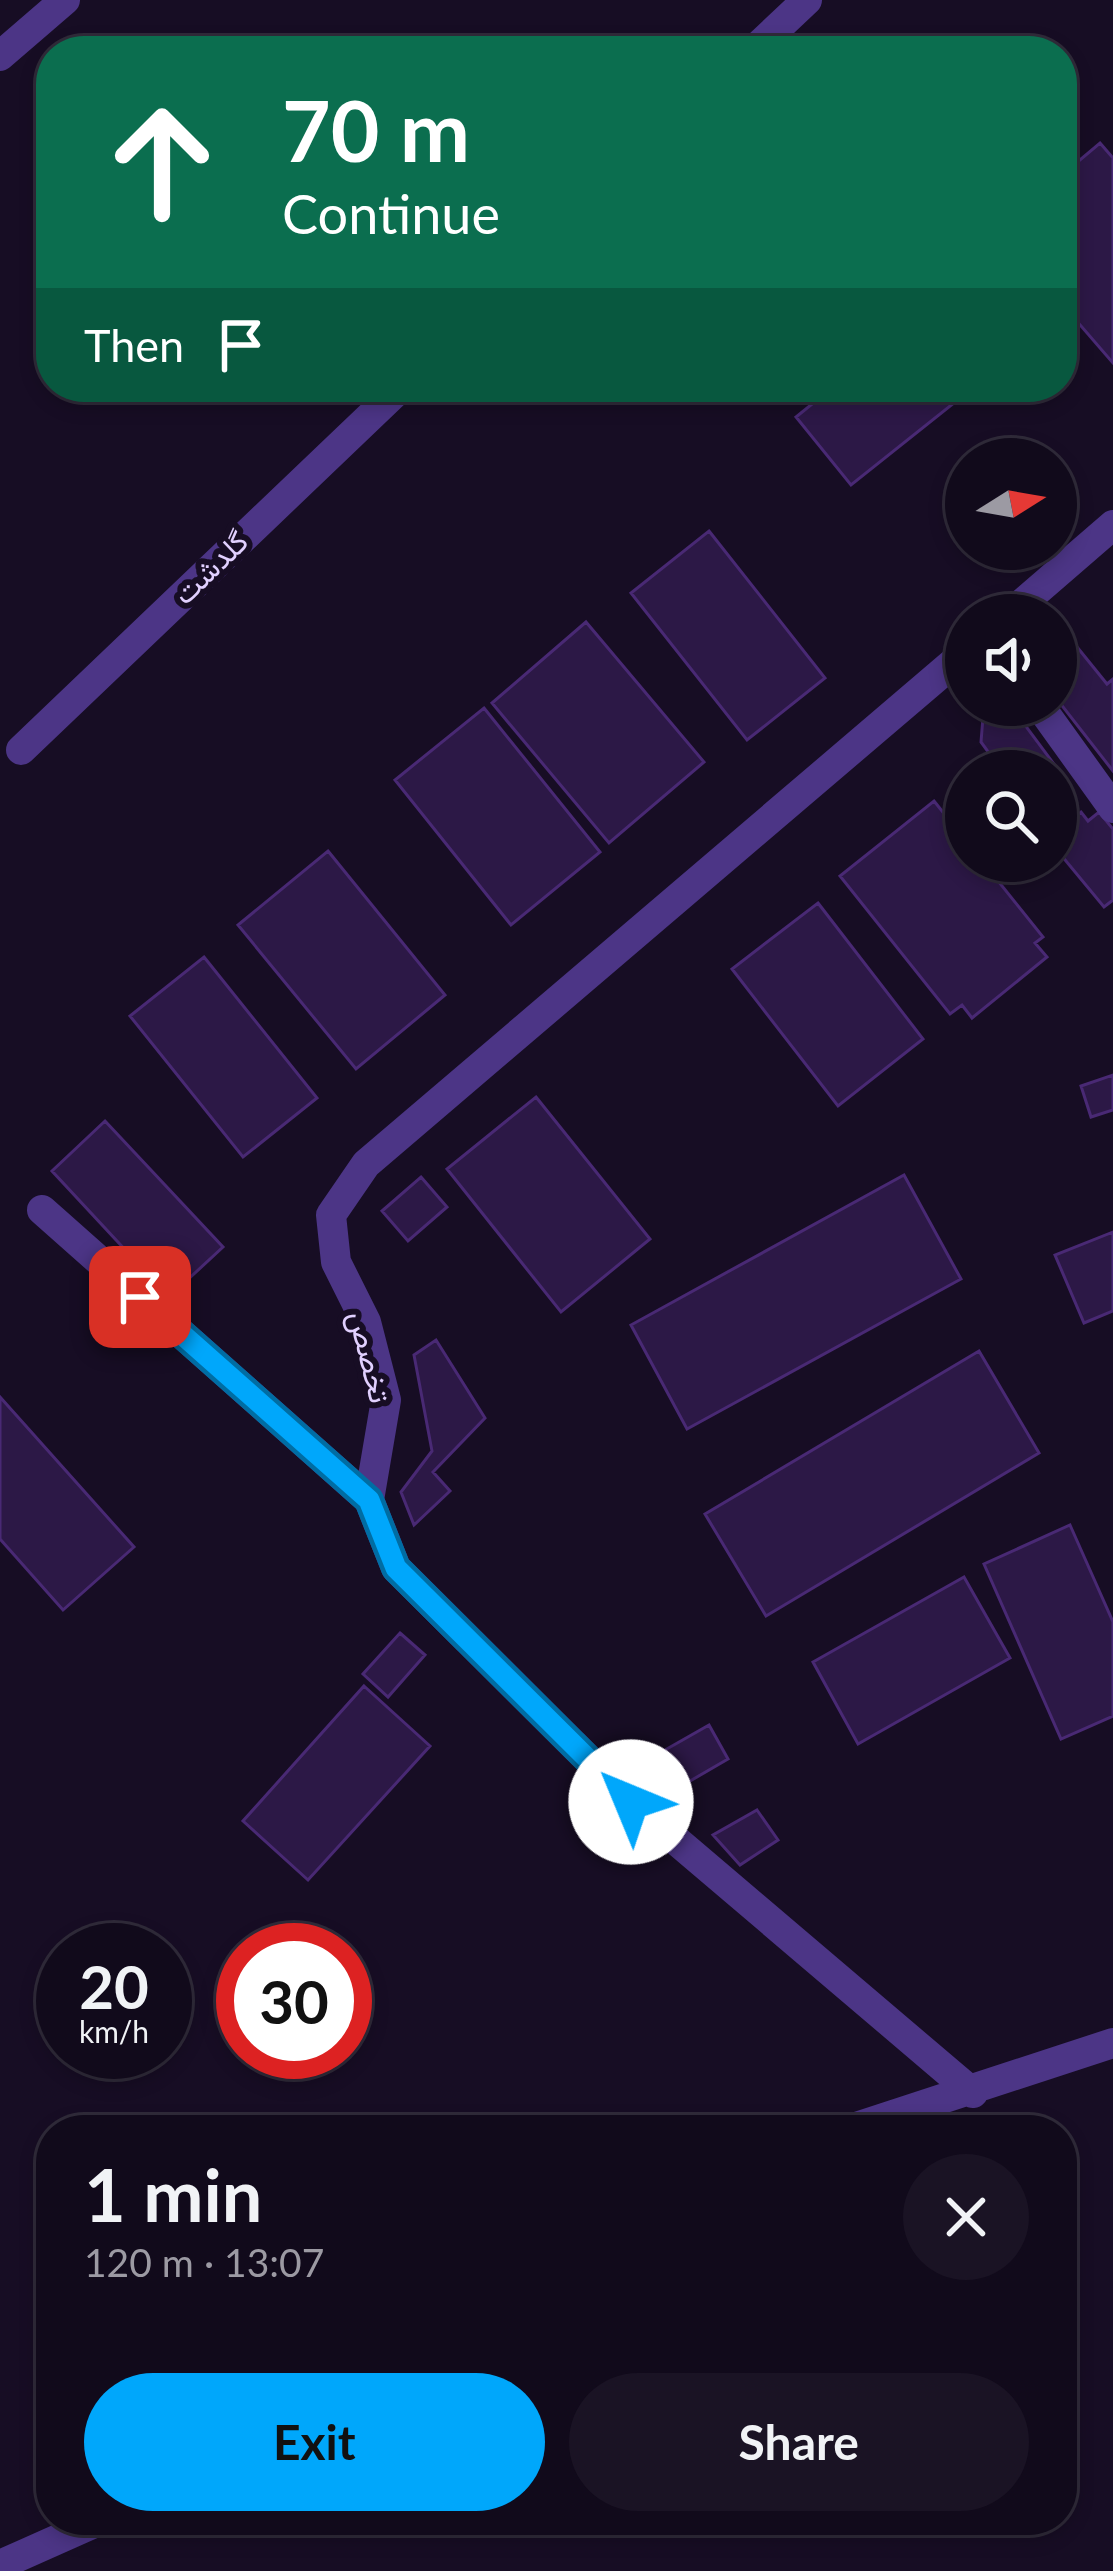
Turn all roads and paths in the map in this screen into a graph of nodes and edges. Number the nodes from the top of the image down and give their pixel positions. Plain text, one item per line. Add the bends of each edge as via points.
1 (65, 0) edge
2 (807, 0) edge
3 (769, 36) edge
4 (0, 56) edge
5 (385, 402) edge
6 (1113, 525) edge
7 (1033, 594) edge
8 (945, 670) edge
9 (1054, 726) edge
10 (21, 750) dead end
11 (1113, 808) edge
12 (42, 1210) dead end
13 (369, 1500) junction
14 (1113, 2043) edge
15 (973, 2093) junction
16 (898, 2115) edge
17 (67, 2535) edge
18 (0, 2565) edge

1 - 4 street
2 - 3 street
5 - 10 street, گلدشت
6 - 7 street
8 - 13 street, تخصص via 366,1164 331,1215 335,1262 366,1322 386,1400
9 - 11 street
12 - 13 street
13 - 15 street via 396,1568 614,1785
14 - 15 street
15 - 16 street
17 - 18 street

